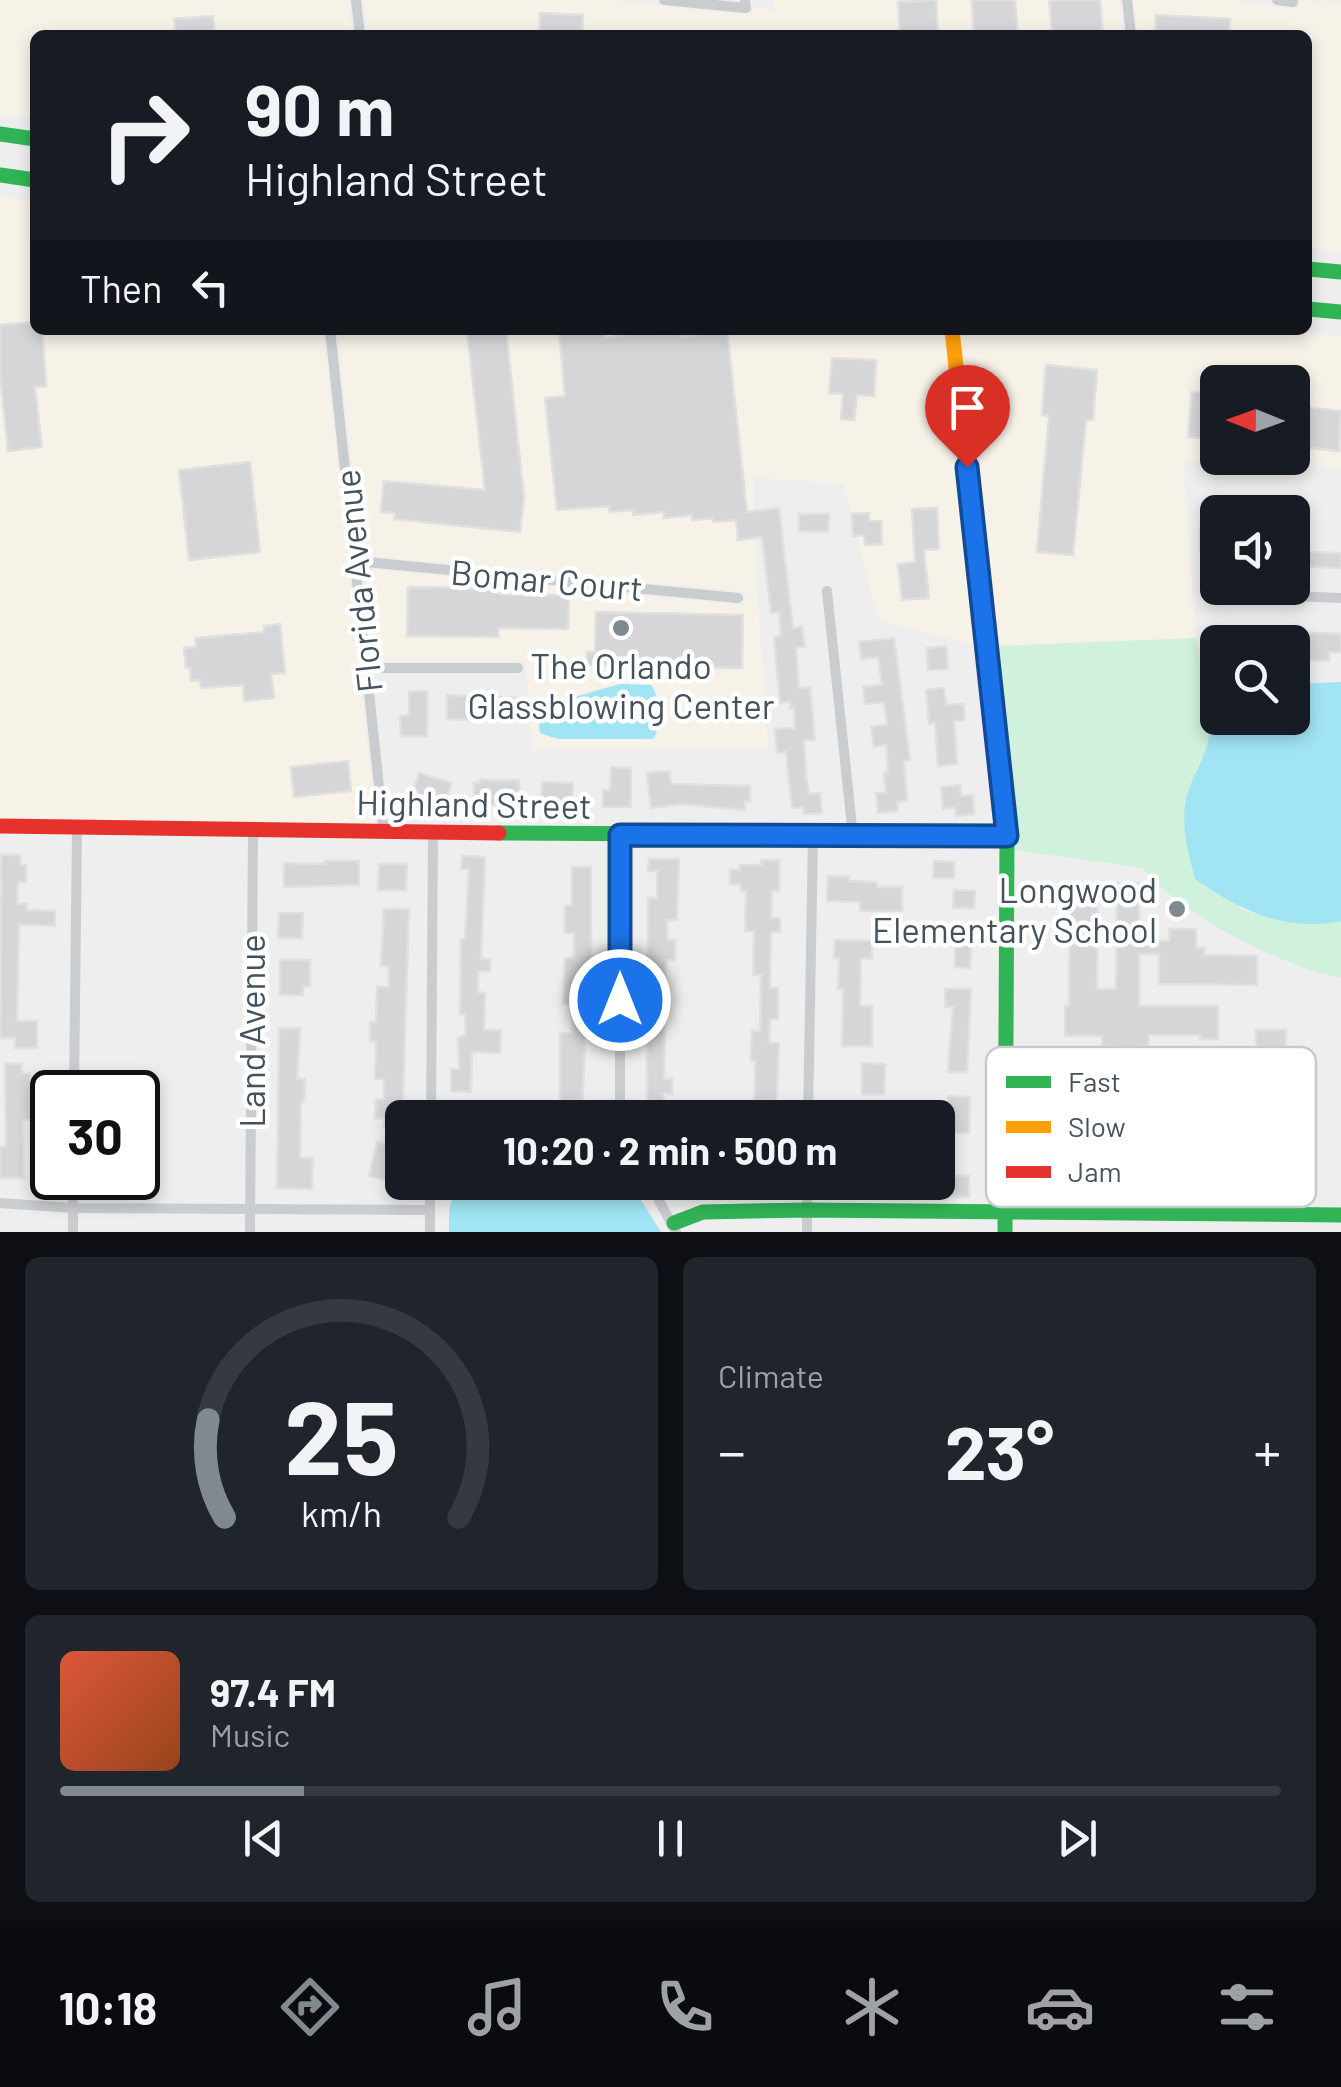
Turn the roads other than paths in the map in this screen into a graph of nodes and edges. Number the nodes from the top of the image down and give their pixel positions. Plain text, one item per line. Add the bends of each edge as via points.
1 (356, 0) edge
2 (664, 0) edge
3 (1127, 0) edge
4 (1276, 0) edge
5 (1293, 2) edge
6 (745, 4) edge
7 (359, 30) edge
8 (1130, 30) edge
9 (0, 134) edge
10 (30, 138) edge
11 (0, 175) edge
12 (30, 179) edge
13 (1312, 269) edge
14 (1341, 272) edge
15 (1312, 308) edge
16 (1341, 312) edge
17 (331, 335) edge
18 (953, 335) edge
19 (356, 561) junction
20 (827, 591) dead end
21 (1310, 597) edge
22 (738, 598) dead end
23 (1341, 598) edge
24 (367, 668) junction
25 (518, 668) dead end
26 (0, 826) edge
27 (76, 829) junction
28 (253, 830) junction
29 (384, 832) junction
30 (433, 833) junction
31 (620, 835) junction
32 (813, 836) junction
33 (853, 836) junction
34 (1007, 836) junction
35 (1006, 1047) edge
36 (74, 1070) edge
37 (431, 1100) edge
38 (620, 1100) edge
39 (808, 1100) edge
40 (73, 1200) edge
41 (430, 1200) edge
42 (659, 1200) edge
43 (807, 1200) edge
44 (0, 1203) edge
45 (1006, 1207) edge
46 (73, 1208) junction
47 (250, 1209) junction
48 (430, 1210) junction
49 (807, 1210) junction
50 (1006, 1212) junction
51 (1341, 1215) edge
52 (675, 1228) edge
53 (73, 1232) edge
54 (250, 1232) edge
55 (430, 1232) edge
56 (806, 1232) edge
57 (1005, 1232) edge

1 - 7 street
2 - 6 street
3 - 8 street
4 - 5 street
9 - 10 street
11 - 12 street
13 - 14 street
15 - 16 street
17 - 19 street, Florida Avenue
18 - 34 street
19 - 22 street, Bomar Court
19 - 24 street, Florida Avenue
20 - 33 street
21 - 23 street
24 - 25 street
24 - 29 street, Florida Avenue
26 - 27 street, Highland Street
27 - 28 street, Highland Street
27 - 36 street
28 - 29 street, Highland Street
28 - 47 street, Land Avenue
29 - 30 street, Highland Street
30 - 31 street, Highland Street
30 - 37 street
31 - 32 street, Highland Street
31 - 38 street
32 - 33 street, Highland Street
32 - 39 street
33 - 34 street, Highland Street
34 - 35 street
40 - 46 street
41 - 48 street
42 - 52 street
43 - 49 street
44 - 46 street
45 - 50 street
46 - 47 street
46 - 53 street
47 - 48 street
47 - 54 street, Land Avenue
48 - 55 street
49 - 50 street
49 - 52 street via 703,1212
49 - 56 street
50 - 51 street
50 - 57 street

